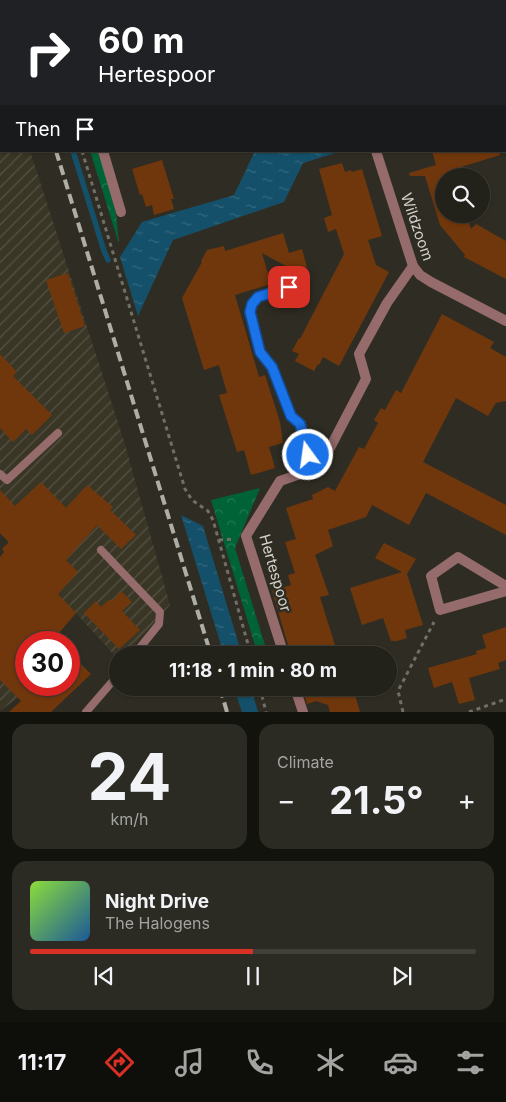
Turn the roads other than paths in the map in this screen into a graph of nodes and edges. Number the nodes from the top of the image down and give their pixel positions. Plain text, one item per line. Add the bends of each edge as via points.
1 (103, 152) edge
2 (376, 152) edge
3 (121, 212) dead end
4 (414, 266) junction
5 (289, 287) dead end
6 (506, 322) edge
7 (58, 433) dead end
8 (312, 470) junction
9 (0, 474) edge
10 (101, 550) dead end
11 (506, 586) edge
12 (506, 591) edge
13 (141, 646) edge
14 (281, 646) edge
15 (109, 685) edge
16 (298, 696) edge
17 (86, 712) edge
18 (303, 712) edge

1 - 3 street
2 - 4 street, Wildzoom
4 - 6 street, Wildzoom via 431,282
4 - 8 street, Hertespoor via 387,303 359,354 366,379 320,467
5 - 8 street via 258,297 250,312 260,352 272,367 291,416 300,424
7 - 9 lane via 7,480
8 - 14 street, Hertespoor via 280,481 246,536
10 - 13 lane via 160,612 159,624
11 - 12 street via 458,557 431,576 440,610
15 - 17 lane
16 - 18 street

